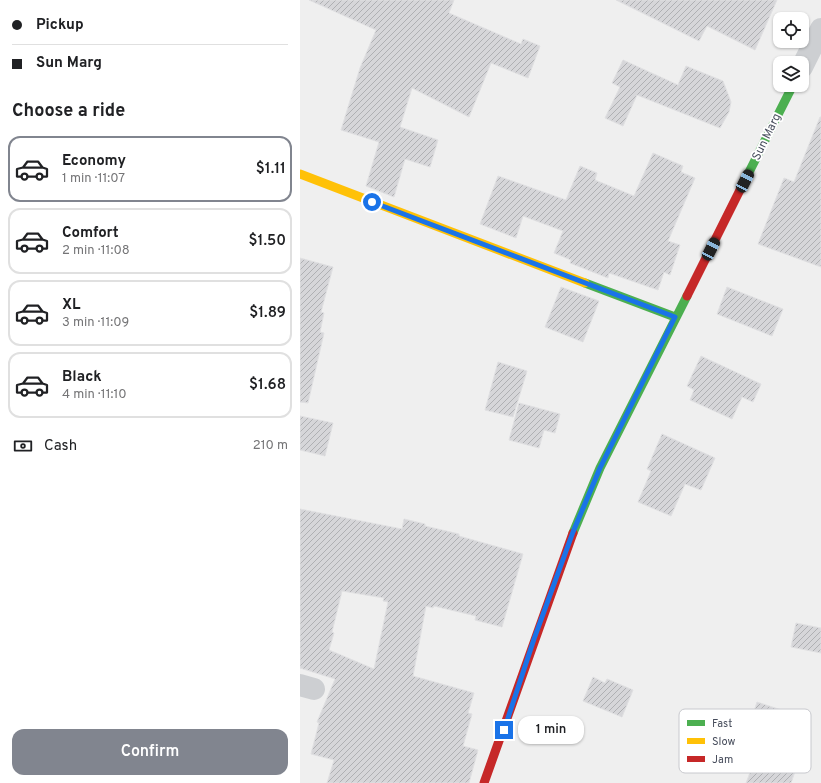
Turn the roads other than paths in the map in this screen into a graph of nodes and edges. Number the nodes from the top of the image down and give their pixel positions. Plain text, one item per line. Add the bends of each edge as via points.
1 (821, 29) edge
2 (808, 56) edge
3 (789, 92) edge
4 (300, 174) edge
5 (675, 317) junction
6 (484, 783) edge

1 - 2 street
3 - 5 street, Sun Marg
4 - 5 street
5 - 6 street, Sun Marg via 600,468 568,545 534,639 510,716

